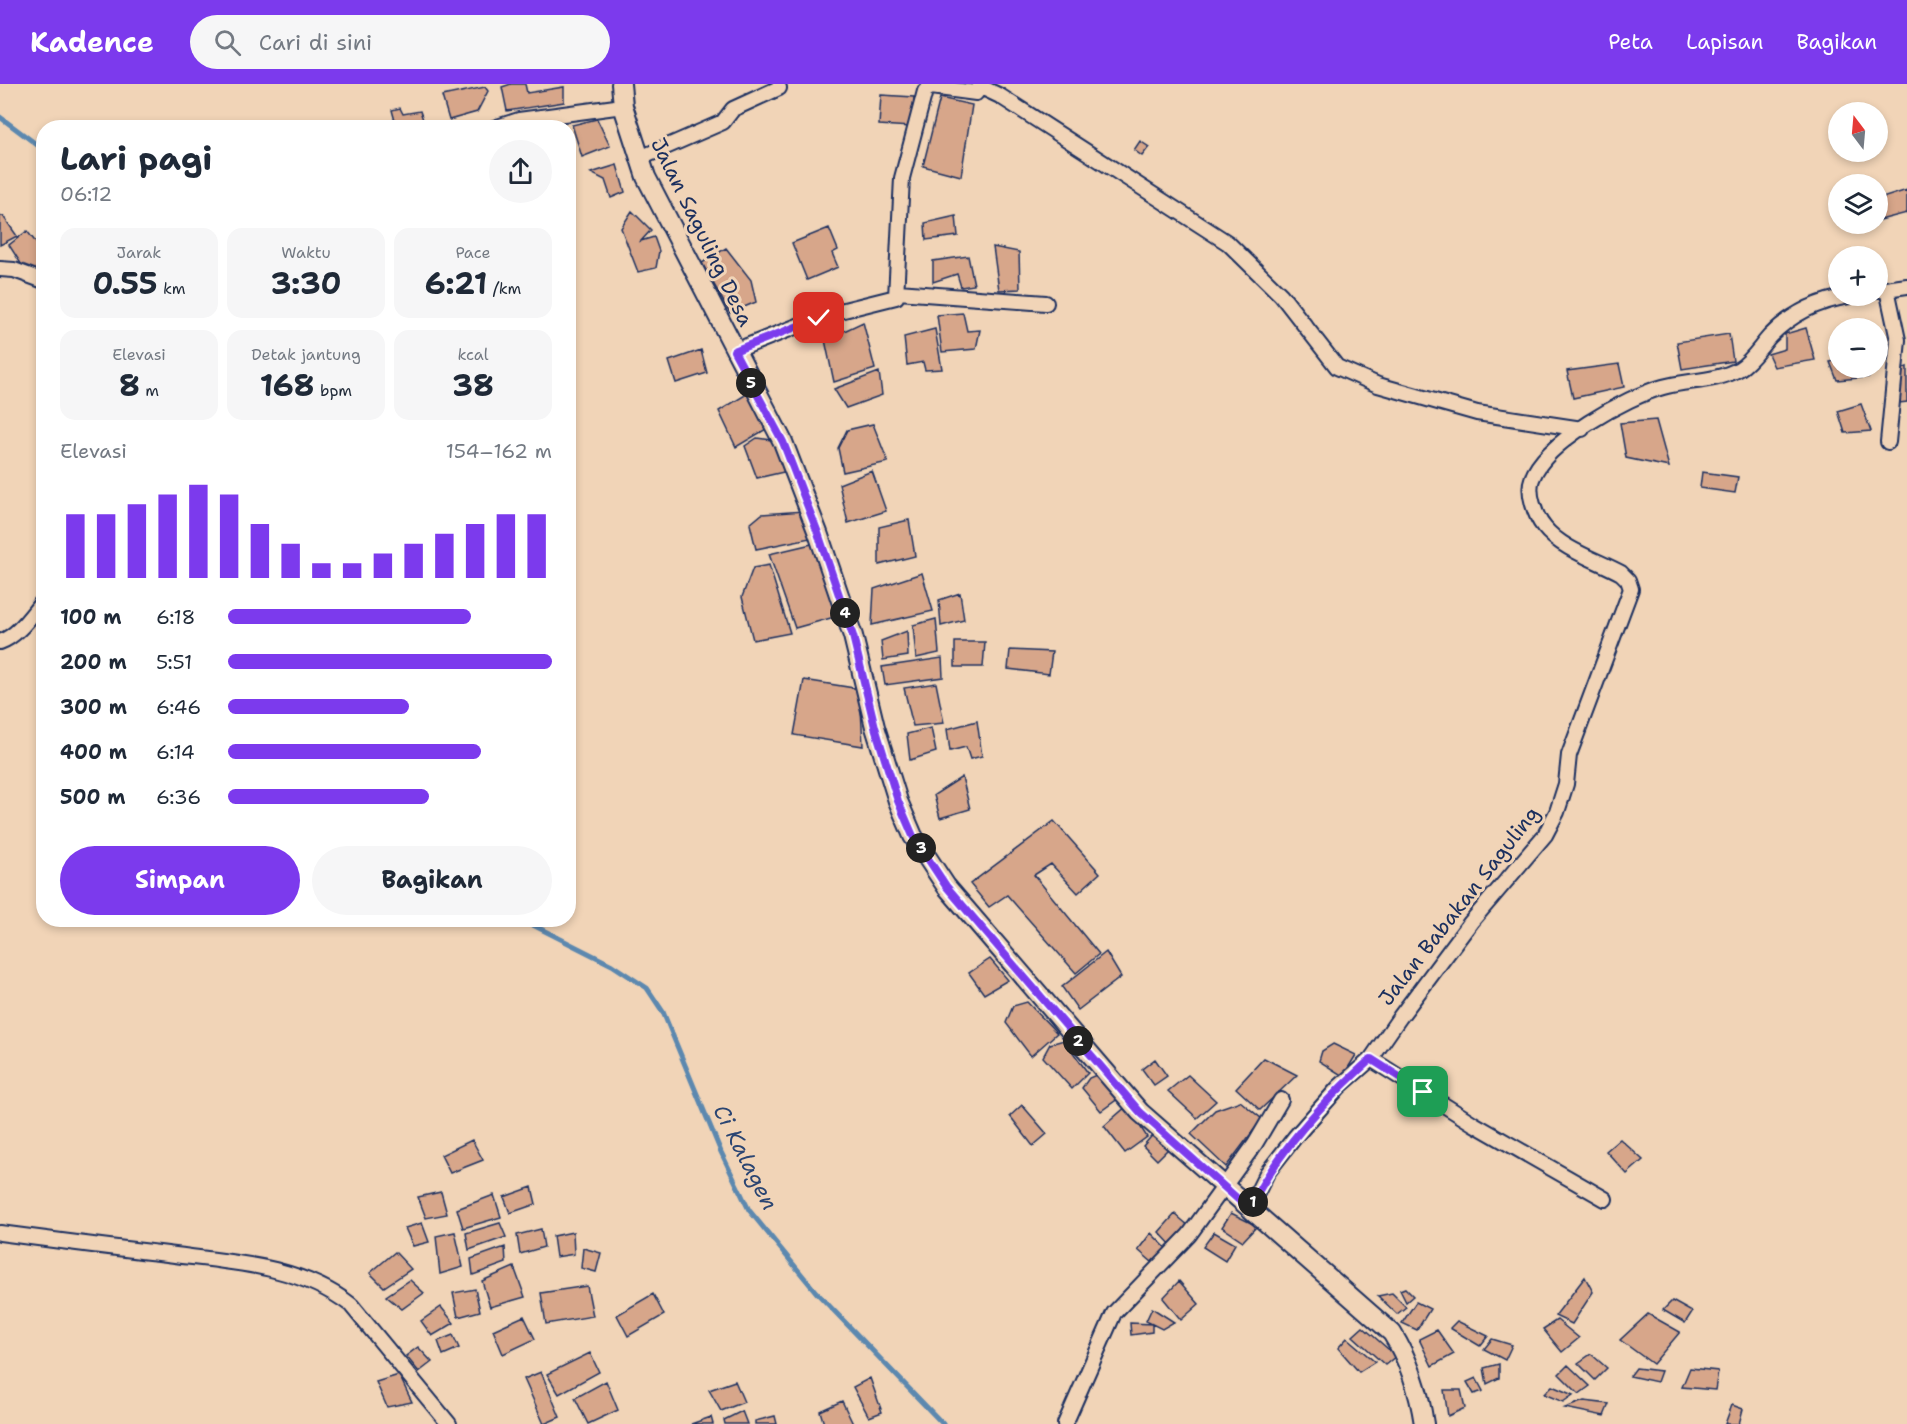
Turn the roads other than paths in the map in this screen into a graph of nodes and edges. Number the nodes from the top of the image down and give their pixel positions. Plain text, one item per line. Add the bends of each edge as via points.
1 (621, 84) edge
2 (981, 85) edge
3 (779, 88) dead end
4 (623, 106) junction
5 (519, 120) edge
6 (638, 159) junction
7 (0, 269) edge
8 (36, 278) edge
9 (1907, 286) edge
10 (1888, 289) edge
11 (898, 292) junction
12 (1828, 302) edge
13 (1046, 303) dead end
14 (1887, 306) edge
15 (734, 351) junction
16 (1582, 429) junction
17 (1888, 442) dead end
18 (36, 610) edge
19 (0, 642) edge
20 (1371, 1059) junction
21 (1281, 1100) dead end
22 (1226, 1186) junction
23 (1605, 1198) dead end
24 (1249, 1209) junction
25 (0, 1233) edge
26 (449, 1424) edge
27 (1065, 1424) edge
28 (1424, 1424) edge

1 - 4 street, Jalan Saguling Desa
2 - 11 street via 976,93 931,87 926,92 902,183
2 - 16 street via 1228,243 1281,295 1337,367 1378,385 1477,413
3 - 6 street via 733,109 723,122
4 - 5 street
4 - 6 street, Jalan Saguling Desa
6 - 15 street, Jalan Saguling Desa
7 - 8 street
9 - 10 street
11 - 13 street
11 - 15 street via 893,298 828,314
12 - 16 street via 1800,311 1739,369 1663,387 1629,401
14 - 17 street via 1898,340
15 - 22 street, Jalan Saguling Desa via 783,442 818,533 853,636 898,801 913,836 946,886 1132,1103
16 - 20 street, Jalan Babakan Saguling via 1550,452 1537,468 1531,482 1533,505 1542,525 1555,538 1622,573 1631,589 1569,755 1566,784 1557,812 1545,835 1472,922
18 - 19 street
20 - 23 street via 1474,1124
20 - 24 street, Jalan Babakan Saguling via 1295,1137 1267,1173
21 - 22 street
22 - 24 street, Jalan Saguling Desa
22 - 27 street via 1189,1235 1114,1313
24 - 28 street, Jalan Saguling Desa via 1392,1333 1408,1359
25 - 26 street via 236,1263 307,1279 332,1290 351,1305

